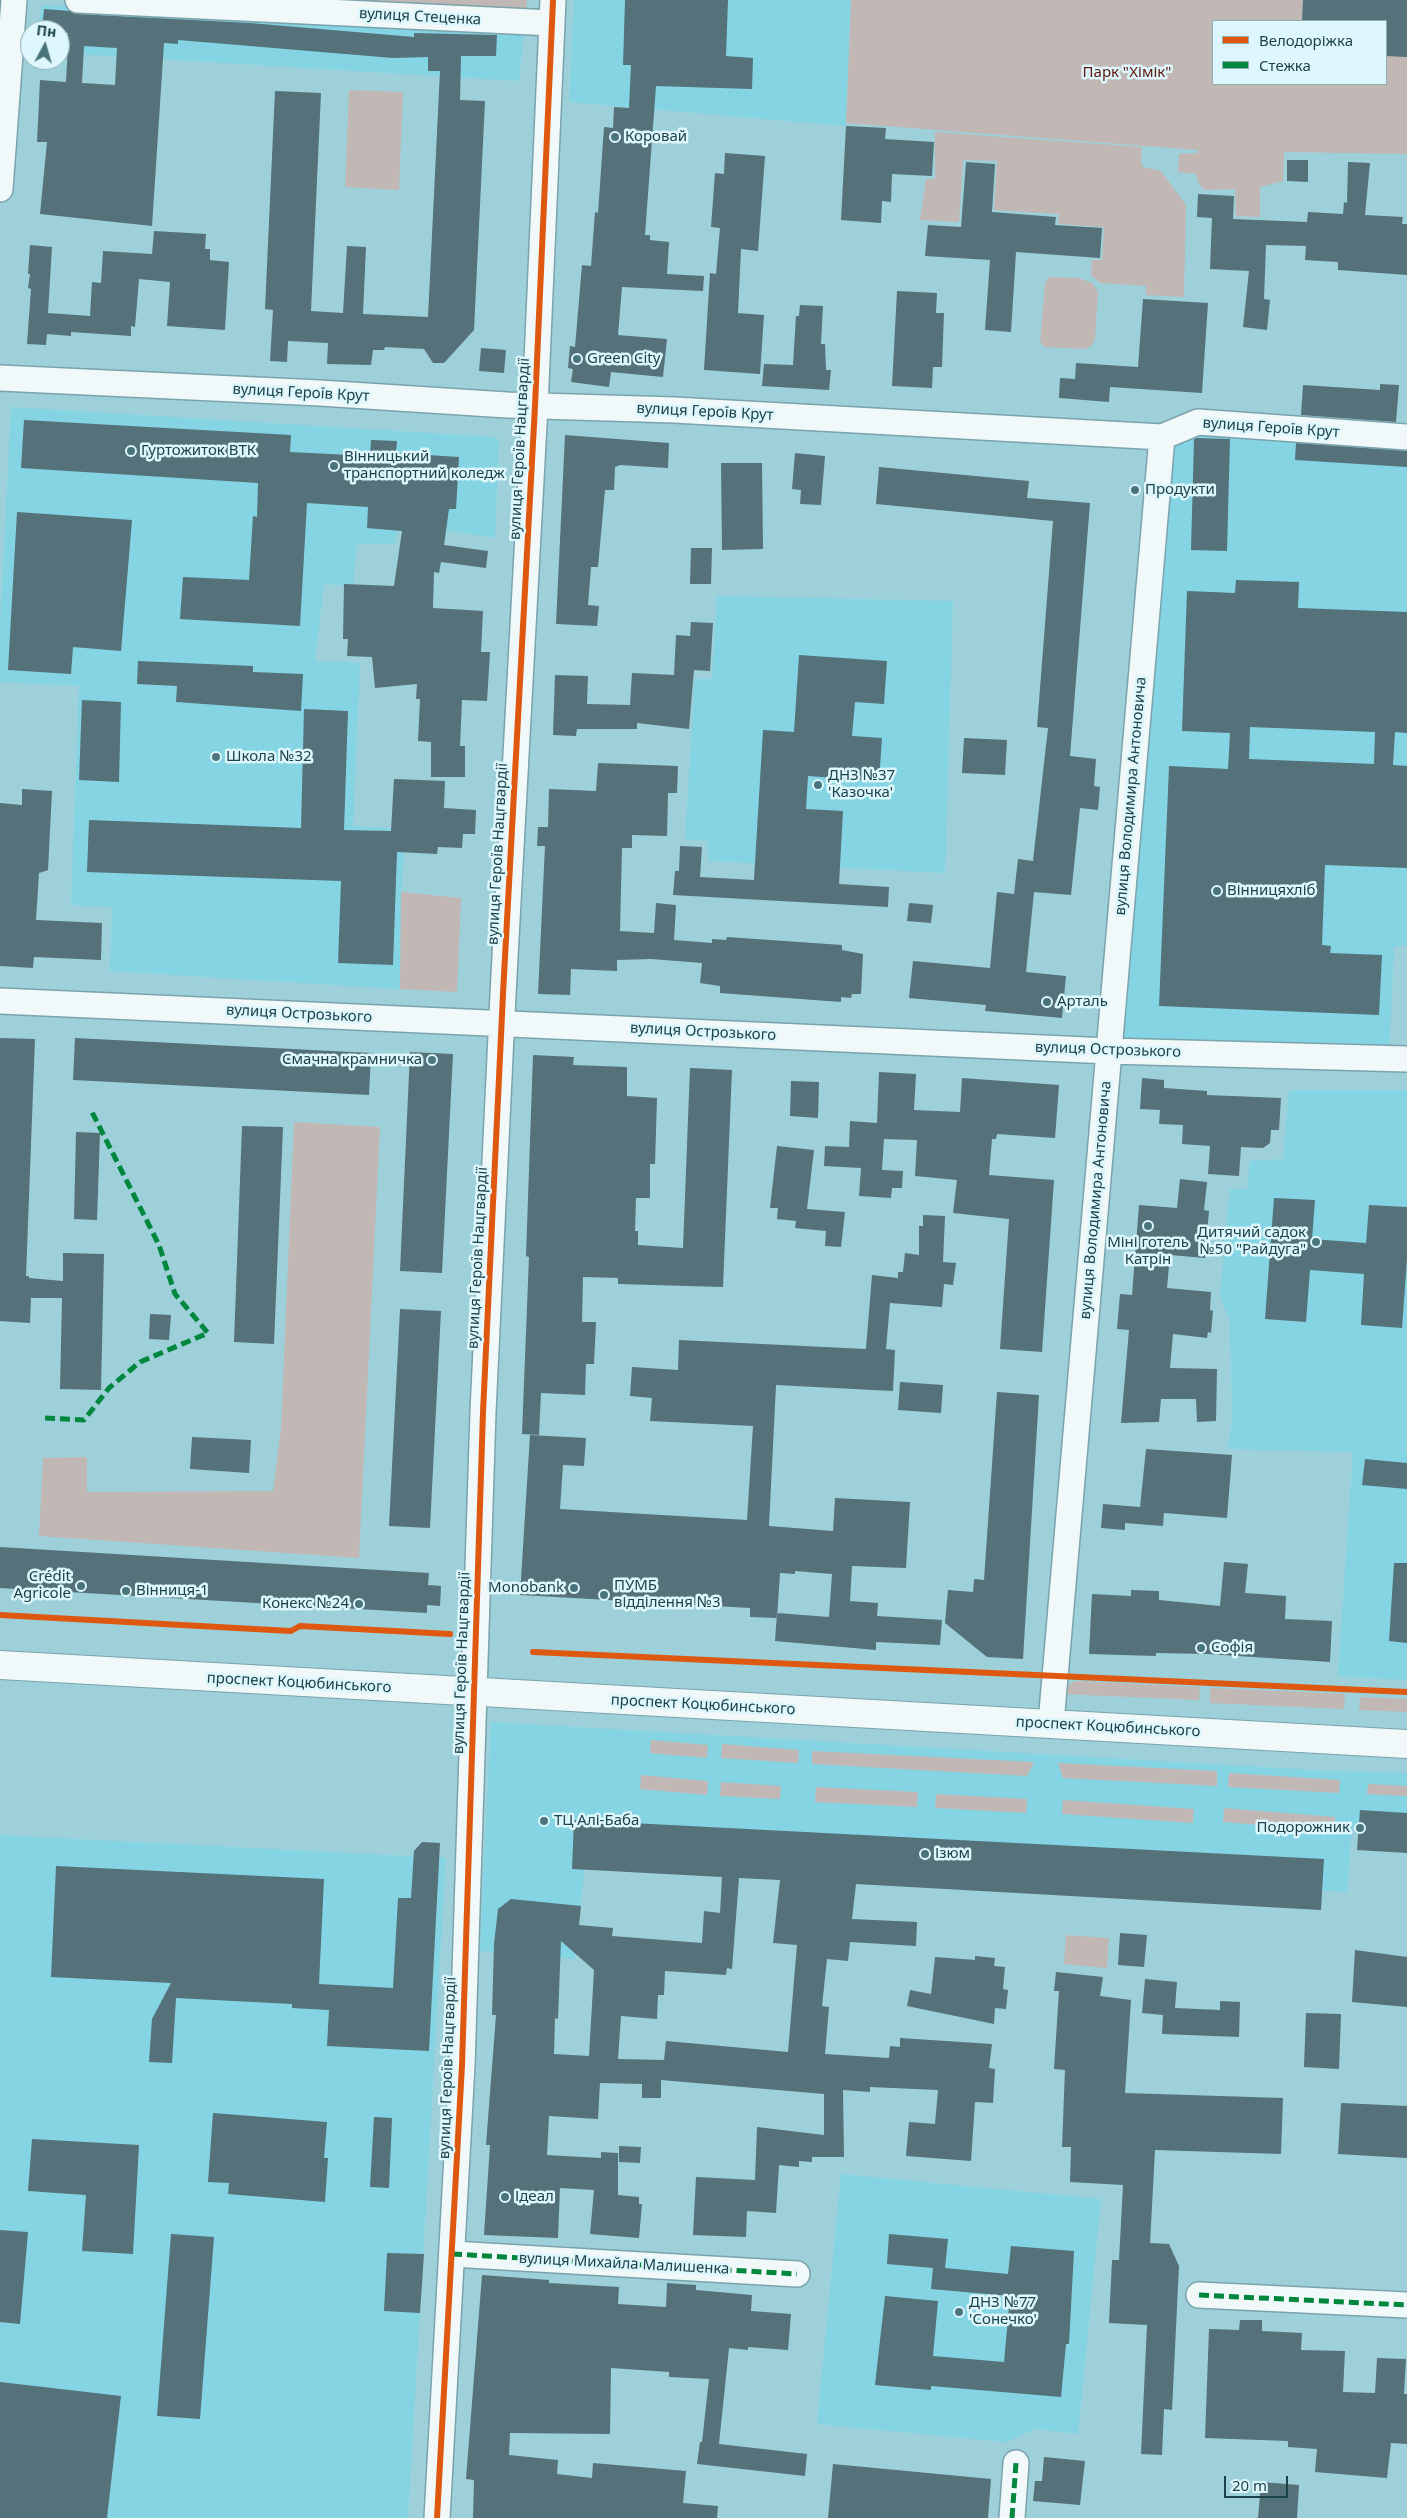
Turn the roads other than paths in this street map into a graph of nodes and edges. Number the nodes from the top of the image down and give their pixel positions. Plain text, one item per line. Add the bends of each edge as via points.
1 (14, 0) edge
2 (78, 0) edge
3 (553, 12) edge
4 (0, 189) edge
5 (0, 378) edge
6 (535, 406) junction
7 (1162, 437) junction
8 (1407, 437) edge
9 (0, 1001) edge
10 (502, 1023) junction
11 (1109, 1051) junction
12 (1407, 1059) edge
13 (0, 1665) edge
14 (474, 1693) junction
15 (1051, 1724) junction
16 (1407, 1744) edge
17 (452, 2254) junction
18 (797, 2274) dead end
19 (1199, 2295) dead end
20 (1407, 2305) edge
21 (1016, 2463) dead end
22 (438, 2518) edge
23 (1012, 2518) edge

1 - 4 street
2 - 3 street, вулиця Стеценка
3 - 6 street, вулиця Героїв Нацгвардії
5 - 6 street, вулиця Героїв Крут
6 - 7 street, вулиця Героїв Крут via 674,410
6 - 10 street, вулиця Героїв Нацгвардії
7 - 8 street, вулиця Героїв Крут via 1198,422
7 - 11 street, вулиця Володимира Антоновича
9 - 10 street, вулиця Острозького
10 - 11 street, вулиця Острозького
10 - 14 street, вулиця Героїв Нацгвардії via 483,1412
11 - 12 street, вулиця Острозького
11 - 15 street, вулиця Володимира Антоновича
13 - 14 main road, проспект Коцюбинського
14 - 15 main road, проспект Коцюбинського
14 - 17 street, вулиця Героїв Нацгвардії via 462,2065
15 - 16 main road, проспект Коцюбинського
17 - 18 street, вулиця Михайла Малишенка
17 - 22 street, вулиця Героїв Нацгвардії
19 - 20 street
21 - 23 street

